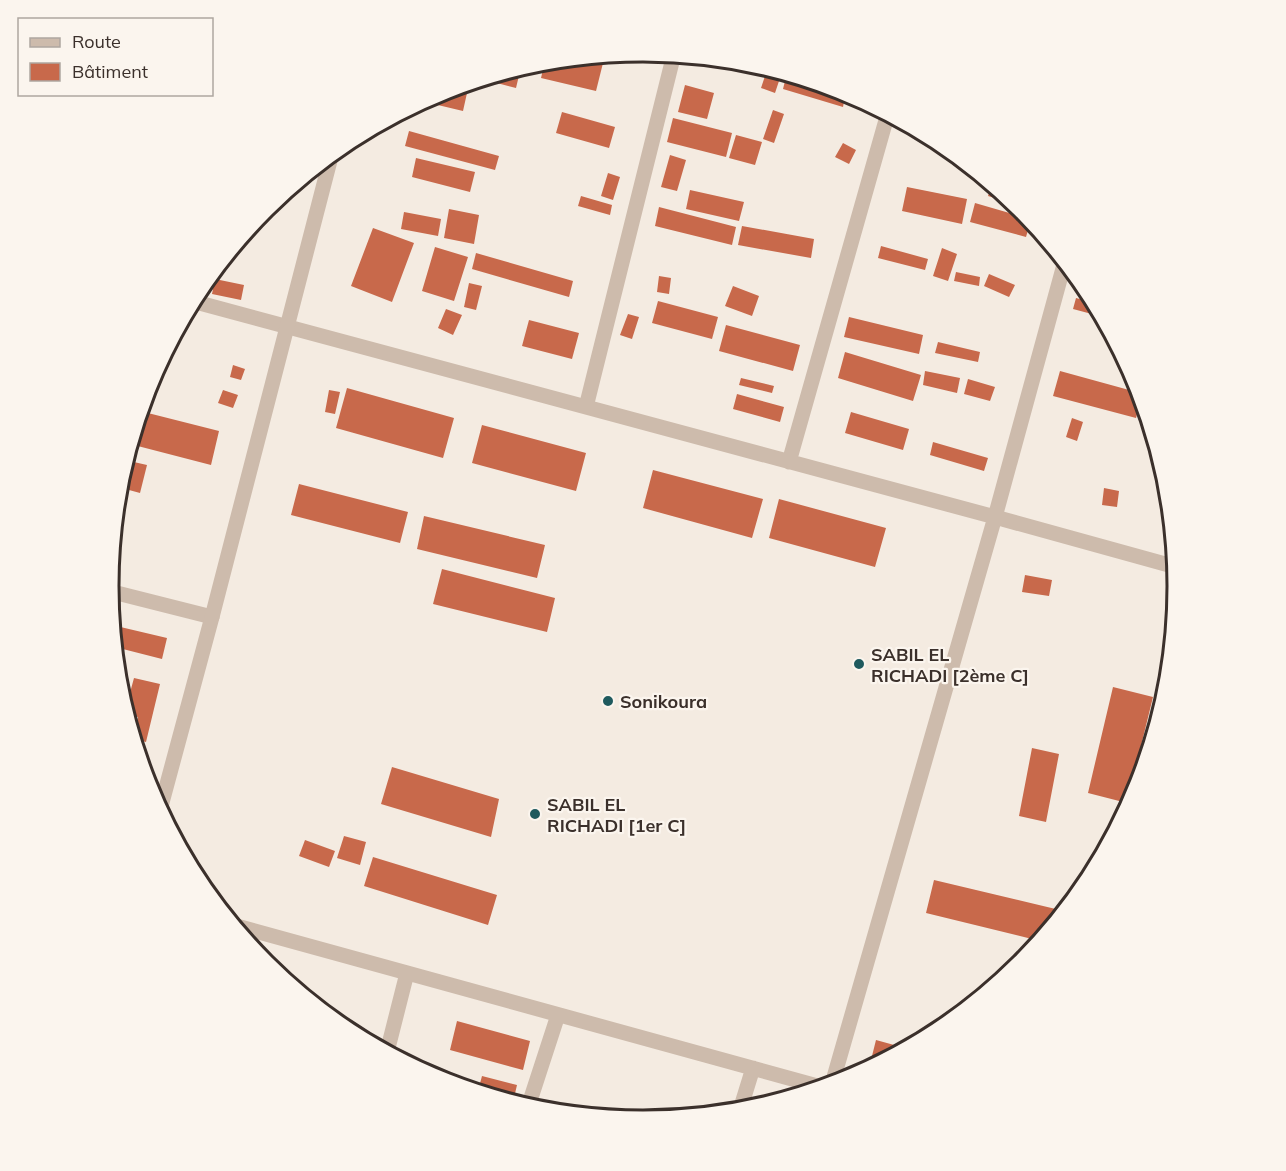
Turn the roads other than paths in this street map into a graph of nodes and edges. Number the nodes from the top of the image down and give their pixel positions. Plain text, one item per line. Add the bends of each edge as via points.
1 (672, 63) edge
2 (886, 122) edge
3 (328, 167) edge
4 (1062, 271) edge
5 (201, 304) edge
6 (286, 327) junction
7 (586, 407) junction
8 (789, 462) junction
9 (995, 517) junction
10 (1166, 564) edge
11 (119, 594) edge
12 (212, 617) junction
13 (164, 796) edge
14 (247, 929) edge
15 (407, 973) junction
16 (558, 1014) junction
17 (389, 1043) edge
18 (753, 1068) junction
19 (835, 1073) edge
20 (807, 1083) edge
21 (531, 1097) edge
22 (743, 1099) edge

1 - 7 street
2 - 8 street
3 - 6 street
4 - 9 street
5 - 6 street
6 - 7 street
6 - 12 street
7 - 8 street
8 - 9 street
9 - 10 street
9 - 19 street
11 - 12 street
12 - 13 street
14 - 15 street
15 - 16 street
15 - 17 street
16 - 18 street
16 - 21 street
18 - 20 street
18 - 22 street

